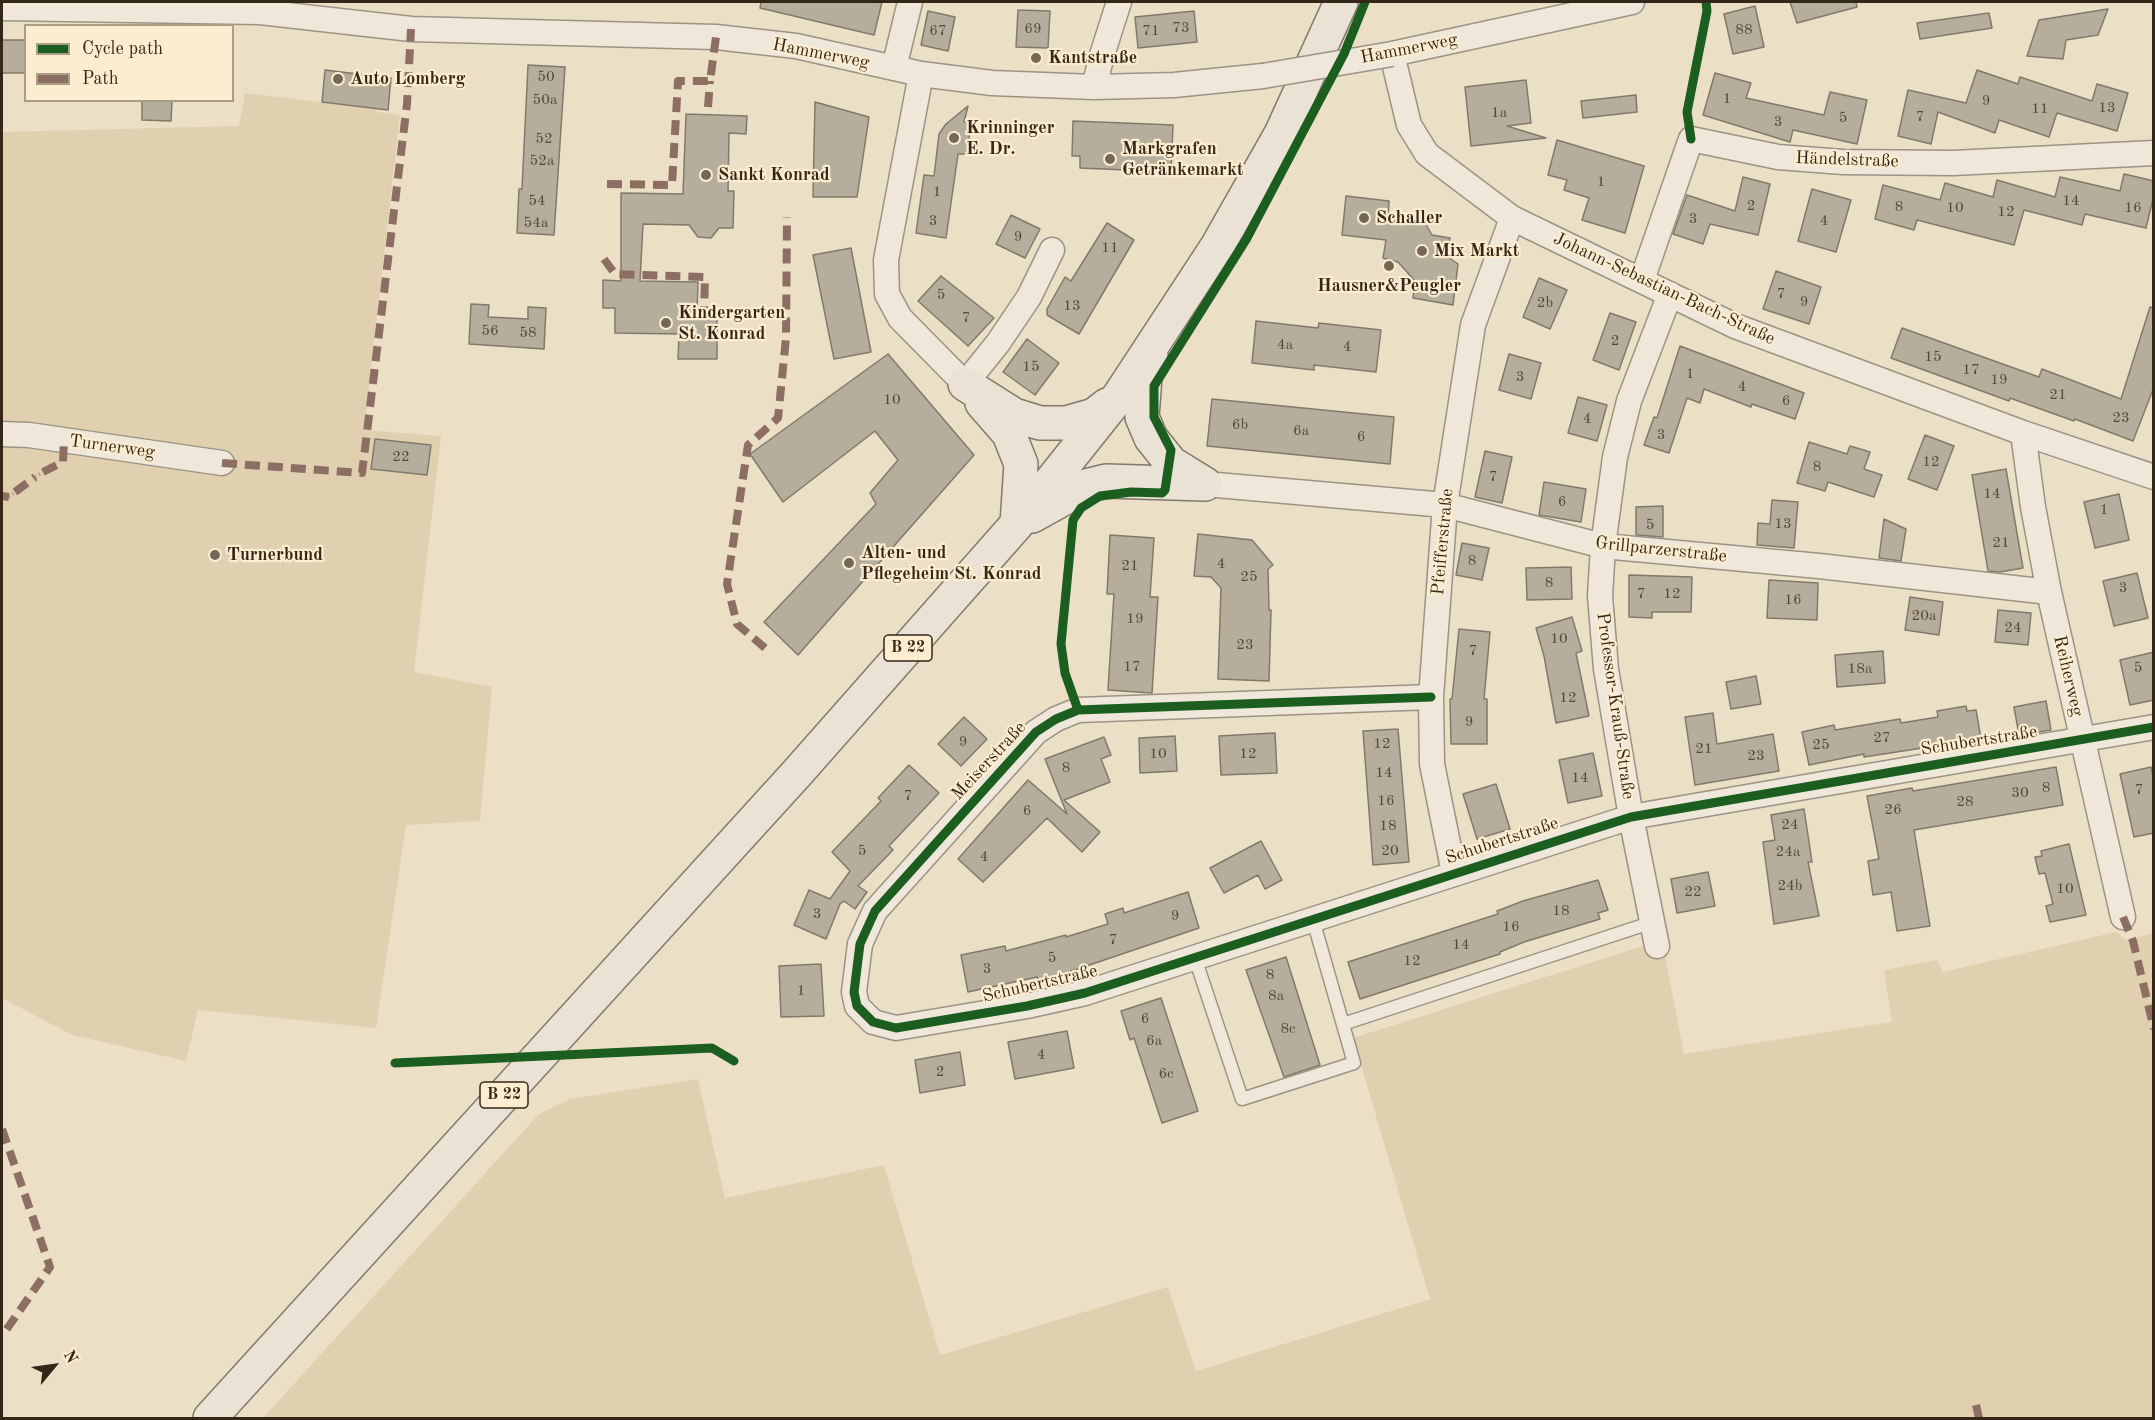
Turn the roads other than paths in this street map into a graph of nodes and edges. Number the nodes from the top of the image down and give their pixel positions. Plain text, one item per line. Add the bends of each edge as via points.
1 (910, 2) edge
2 (1119, 2) edge
3 (1341, 2) edge
4 (1632, 2) edge
5 (1596, 5) edge
6 (145, 6) edge
7 (2, 8) edge
8 (1392, 54) junction
9 (894, 68) junction
10 (921, 74) junction
11 (1095, 87) junction
12 (2154, 153) edge
13 (1512, 218) junction
14 (1052, 250) dead end
15 (1642, 280) junction
16 (1670, 294) junction
17 (1156, 343) junction
18 (965, 384) junction
19 (1119, 396) junction
20 (2023, 433) junction
21 (2, 434) edge
22 (222, 463) dead end
23 (2154, 477) edge
24 (1205, 484) junction
25 (1445, 505) junction
26 (1017, 524) junction
27 (1603, 546) junction
28 (2049, 592) junction
29 (1431, 697) junction
30 (2154, 727) edge
31 (2083, 740) junction
32 (1631, 817) junction
33 (1454, 873) junction
34 (2123, 917) dead end
35 (1313, 920) junction
36 (1653, 922) junction
37 (1657, 946) dead end
38 (1195, 958) junction
39 (873, 1022) joint
40 (1343, 1024) junction
41 (210, 1419) edge

1 - 9 street
2 - 11 street
3 - 17 main road, B 22 via 1281,134
4 - 5 street, Hammerweg
5 - 8 street, Hammerweg
6 - 7 street, Hammerweg
6 - 9 street, Hammerweg via 260,12 411,29 716,37 796,46
8 - 11 street, Hammerweg, bridge via 1263,76 1174,85
8 - 13 street, Johann-Sebastian-Bach-Straße via 1409,125 1427,154
9 - 10 street, Hammerweg
10 - 11 street, Hammerweg
10 - 18 street via 886,260 887,294 900,318
12 - 15 street, Händelstraße via 1953,163 1843,162 1778,158 1691,139
13 - 15 street, Johann-Sebastian-Bach-Straße
13 - 25 street, Pfeifferstraße via 1473,325
14 - 18 street via 1029,297
15 - 16 street, Johann-Sebastian-Bach-Straße
16 - 20 street, Johann-Sebastian-Bach-Straße via 1735,326
16 - 27 street, Professor-Krauß-Straße via 1629,401
17 - 19 main road, B 22
17 - 24 main road via 1145,377 1142,417 1151,438 1171,463
18 - 19 main road via 1014,415 1040,423 1066,423 1094,415
18 - 26 main road via 1009,434 1021,464
19 - 26 main road, B 22
20 - 23 street, Johann-Sebastian-Bach-Straße
20 - 28 street, Reiherweg
21 - 22 street, Turnerweg
24 - 25 street, Grillparzerstraße
24 - 26 main road via 1106,481 1086,486
25 - 27 street, Grillparzerstraße
25 - 29 street, Pfeifferstraße
26 - 41 main road, B 22 via 798,772
27 - 28 street, Grillparzerstraße
27 - 32 street, Professor-Krauß-Straße via 1600,596 1606,669
28 - 31 street, Reiherweg
29 - 33 street, Pfeifferstraße via 1432,764
29 - 39 street, Meiserstraße via 1078,710 1056,719 1036,732 875,912 860,944 854,992 858,1006
30 - 31 street, Schubertstraße
31 - 32 street, Schubertstraße
31 - 34 street, Reiherweg
32 - 33 street, Schubertstraße
32 - 36 street, Professor-Krauß-Straße
33 - 35 street, Schubertstraße
35 - 38 street, Schubertstraße
35 - 40 lane
36 - 37 street, Professor-Krauß-Straße
36 - 40 lane
38 - 39 street, Schubertstraße via 1085,993 1028,1006 896,1028
38 - 40 lane via 1242,1099 1354,1063

